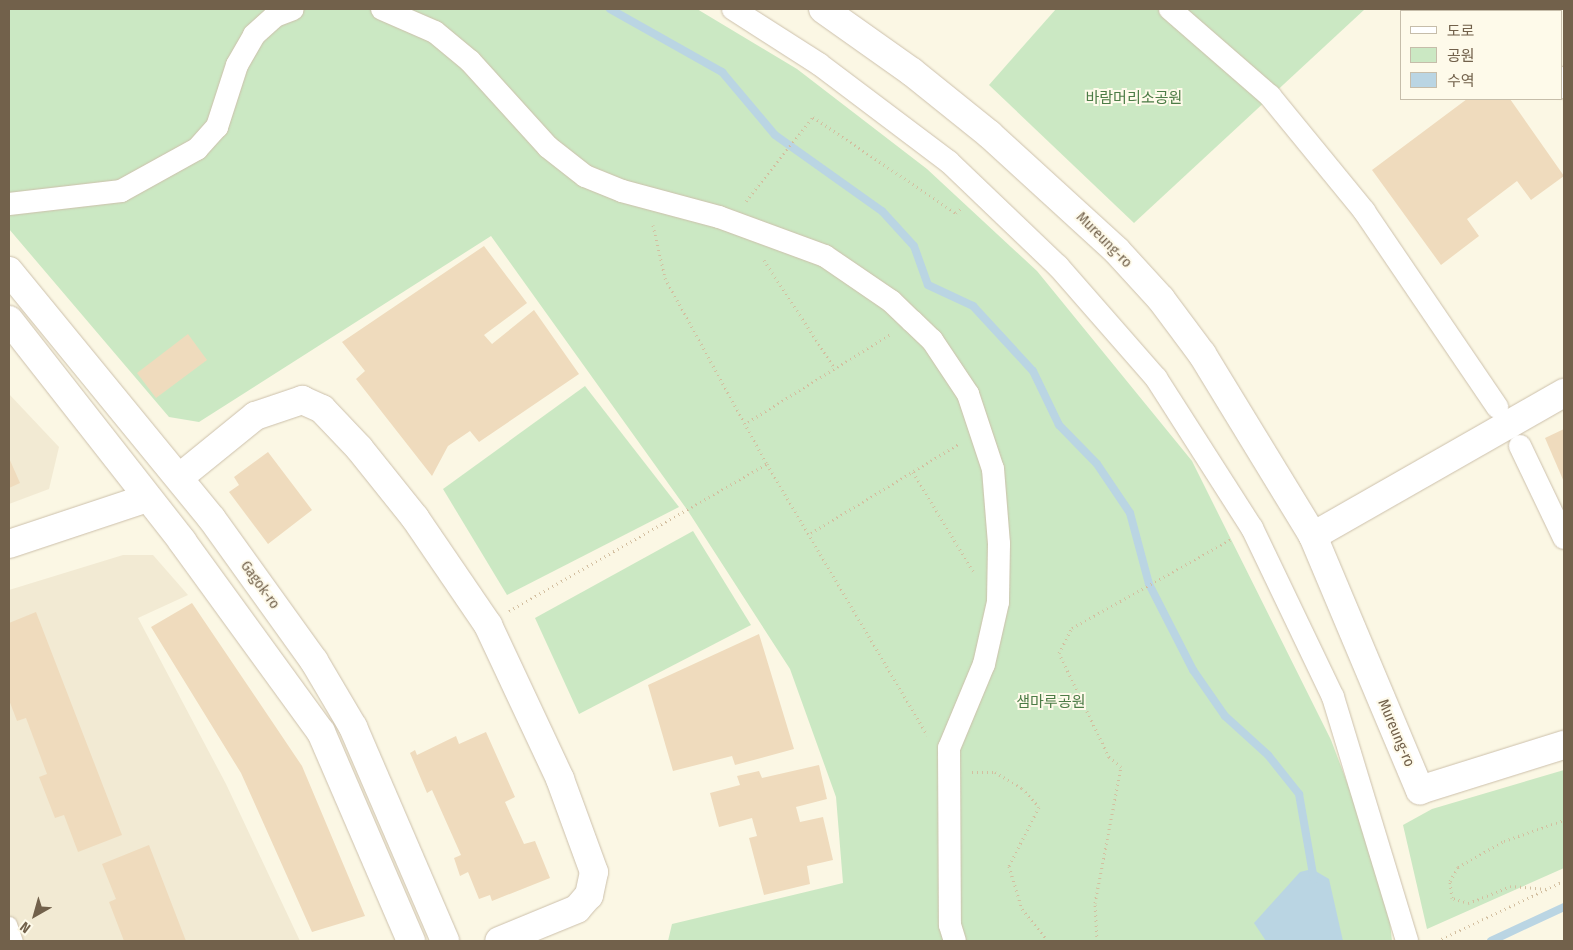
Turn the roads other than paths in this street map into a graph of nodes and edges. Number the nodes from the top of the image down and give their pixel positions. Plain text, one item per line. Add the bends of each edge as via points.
1 (293, 9) edge
2 (382, 9) edge
3 (733, 9) edge
4 (823, 9) edge
5 (1170, 9) edge
6 (9, 204) edge
7 (9, 271) edge
8 (9, 320) edge
9 (1564, 393) edge
10 (1497, 407) dead end
11 (1520, 446) dead end
12 (180, 477) junction
13 (147, 498) junction
14 (1313, 536) junction
15 (1564, 538) edge
16 (9, 544) edge
17 (1564, 745) edge
18 (9, 924) edge
19 (15, 941) edge
20 (411, 941) edge
21 (445, 941) edge
22 (500, 941) edge
23 (955, 941) edge
24 (1407, 941) edge

1 - 6 street via 275,16 254,35 237,65 217,127 197,149 121,191
2 - 23 street via 435,32 470,61 548,147 585,176 741,225 825,256 891,301 932,340 968,394 994,469 999,544 996,609 984,664 949,748 950,925
3 - 24 street via 819,64 949,162 1058,266 1156,378 1252,528 1333,697
4 - 14 street, Mureung-ro via 912,72 989,134 1117,251 1202,354
5 - 10 street via 1270,96 1364,211
7 - 12 street, Gagok-ro
8 - 13 street
9 - 14 street
11 - 15 street
12 - 13 street
12 - 21 street, Gagok-ro via 314,661 353,727
12 - 22 street via 255,416 302,400 322,409 359,448 414,518 488,625 560,779 594,872 589,895 577,909
13 - 16 street
13 - 20 street via 321,732
14 - 17 street, Mureung-ro via 1420,790
18 - 19 lane

